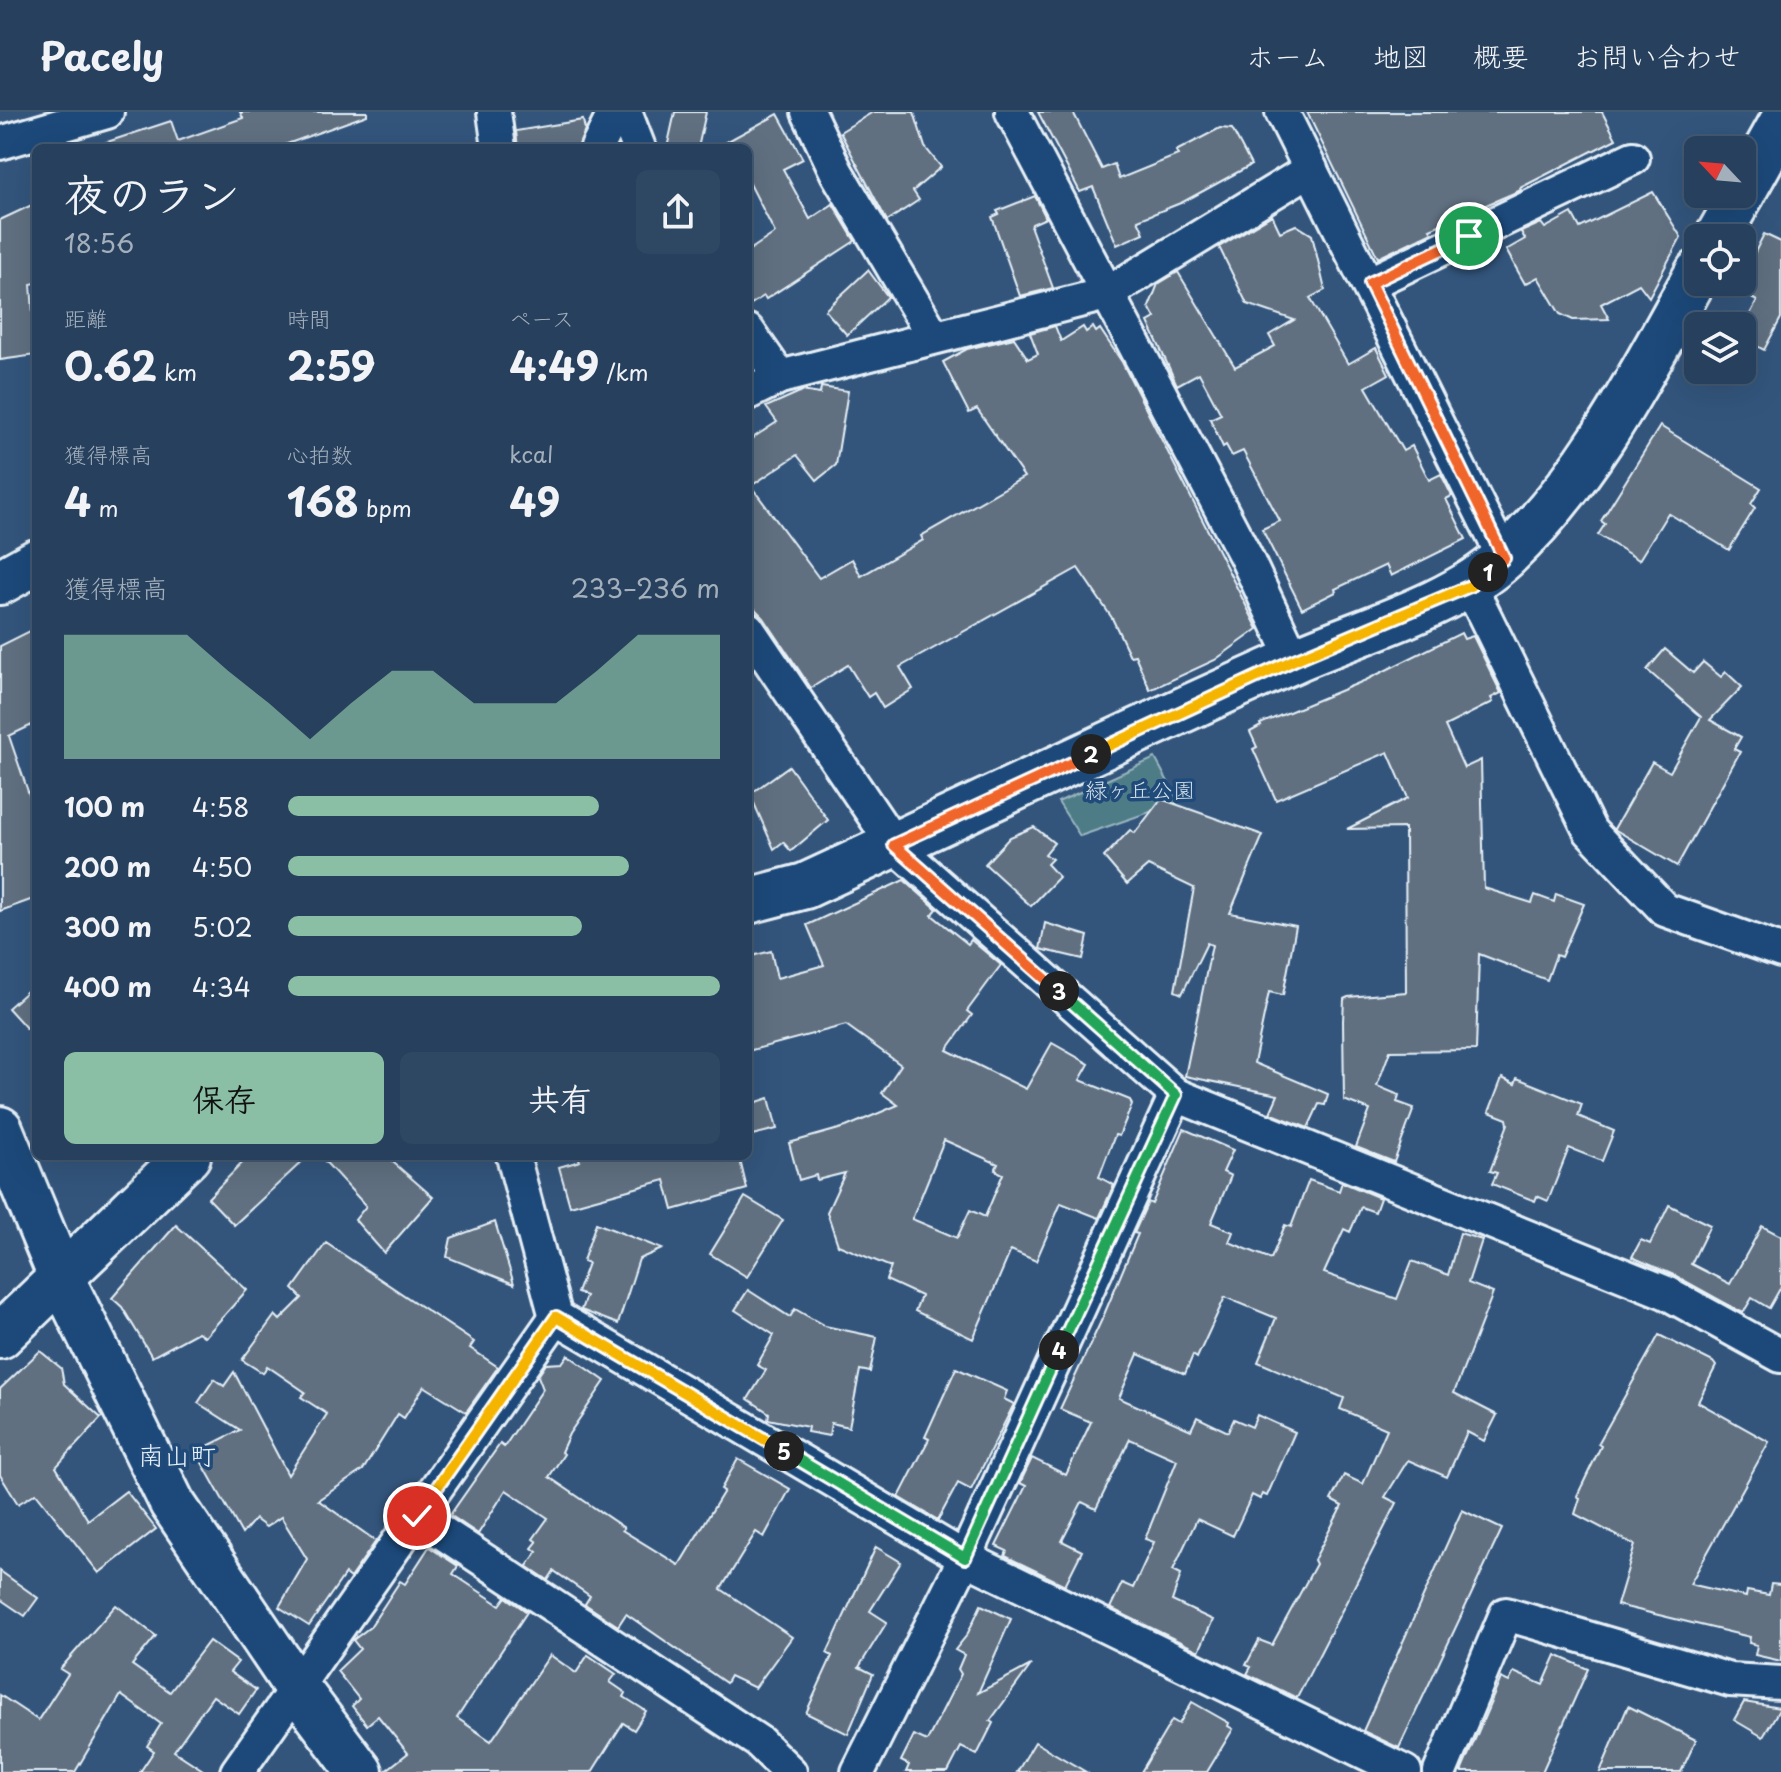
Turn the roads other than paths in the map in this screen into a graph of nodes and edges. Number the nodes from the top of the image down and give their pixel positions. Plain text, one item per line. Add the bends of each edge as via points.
1 (107, 112) edge
2 (494, 112) edge
3 (615, 112) edge
4 (625, 112) edge
5 (808, 112) edge
6 (1012, 112) edge
7 (1282, 112) edge
8 (1781, 124) edge
9 (0, 143) edge
10 (498, 144) edge
11 (599, 144) edge
12 (637, 144) edge
13 (1633, 158) dead end
14 (1311, 169) junction
15 (1756, 169) edge
16 (1370, 283) junction
17 (1106, 294) junction
18 (1685, 296) edge
19 (752, 337) edge
20 (934, 337) junction
21 (780, 377) junction
22 (752, 391) edge
23 (1504, 558) junction
24 (32, 564) edge
25 (0, 582) edge
26 (1470, 586) junction
27 (752, 635) edge
28 (1294, 660) junction
29 (894, 845) junction
30 (752, 900) edge
31 (1781, 951) edge
32 (1176, 1095) junction
33 (0, 1129) edge
34 (184, 1160) edge
35 (514, 1160) edge
36 (61, 1277) junction
37 (556, 1317) junction
38 (0, 1336) edge
39 (1781, 1356) edge
40 (417, 1516) junction
41 (965, 1558) junction
42 (1781, 1683) edge
43 (297, 1688) junction
44 (237, 1772) edge
45 (360, 1772) edge
46 (790, 1772) edge
47 (858, 1772) edge
48 (1405, 1772) edge
49 (1440, 1772) edge

1 - 9 street
2 - 10 street
3 - 11 street
4 - 12 street
5 - 20 street via 837,173
6 - 17 street
7 - 14 street
8 - 15 street
13 - 16 street
14 - 16 street
14 - 17 street
16 - 23 street
17 - 20 street
17 - 28 street via 1245,555
18 - 23 street via 1615,421 1557,504
19 - 21 street
20 - 21 street
21 - 22 street
23 - 26 street
24 - 25 street
26 - 28 street
26 - 31 street via 1590,831 1665,910
27 - 29 street
28 - 29 street
29 - 30 street via 805,886
29 - 32 street
32 - 39 street via 1667,1293
32 - 41 street
33 - 36 street
34 - 36 street
35 - 37 street
36 - 38 street
36 - 43 street via 172,1503
37 - 40 street
37 - 41 street
40 - 43 street
40 - 46 street via 759,1742
41 - 47 street
41 - 48 street
42 - 49 street via 1730,1680 1506,1614
43 - 44 street
43 - 45 street

